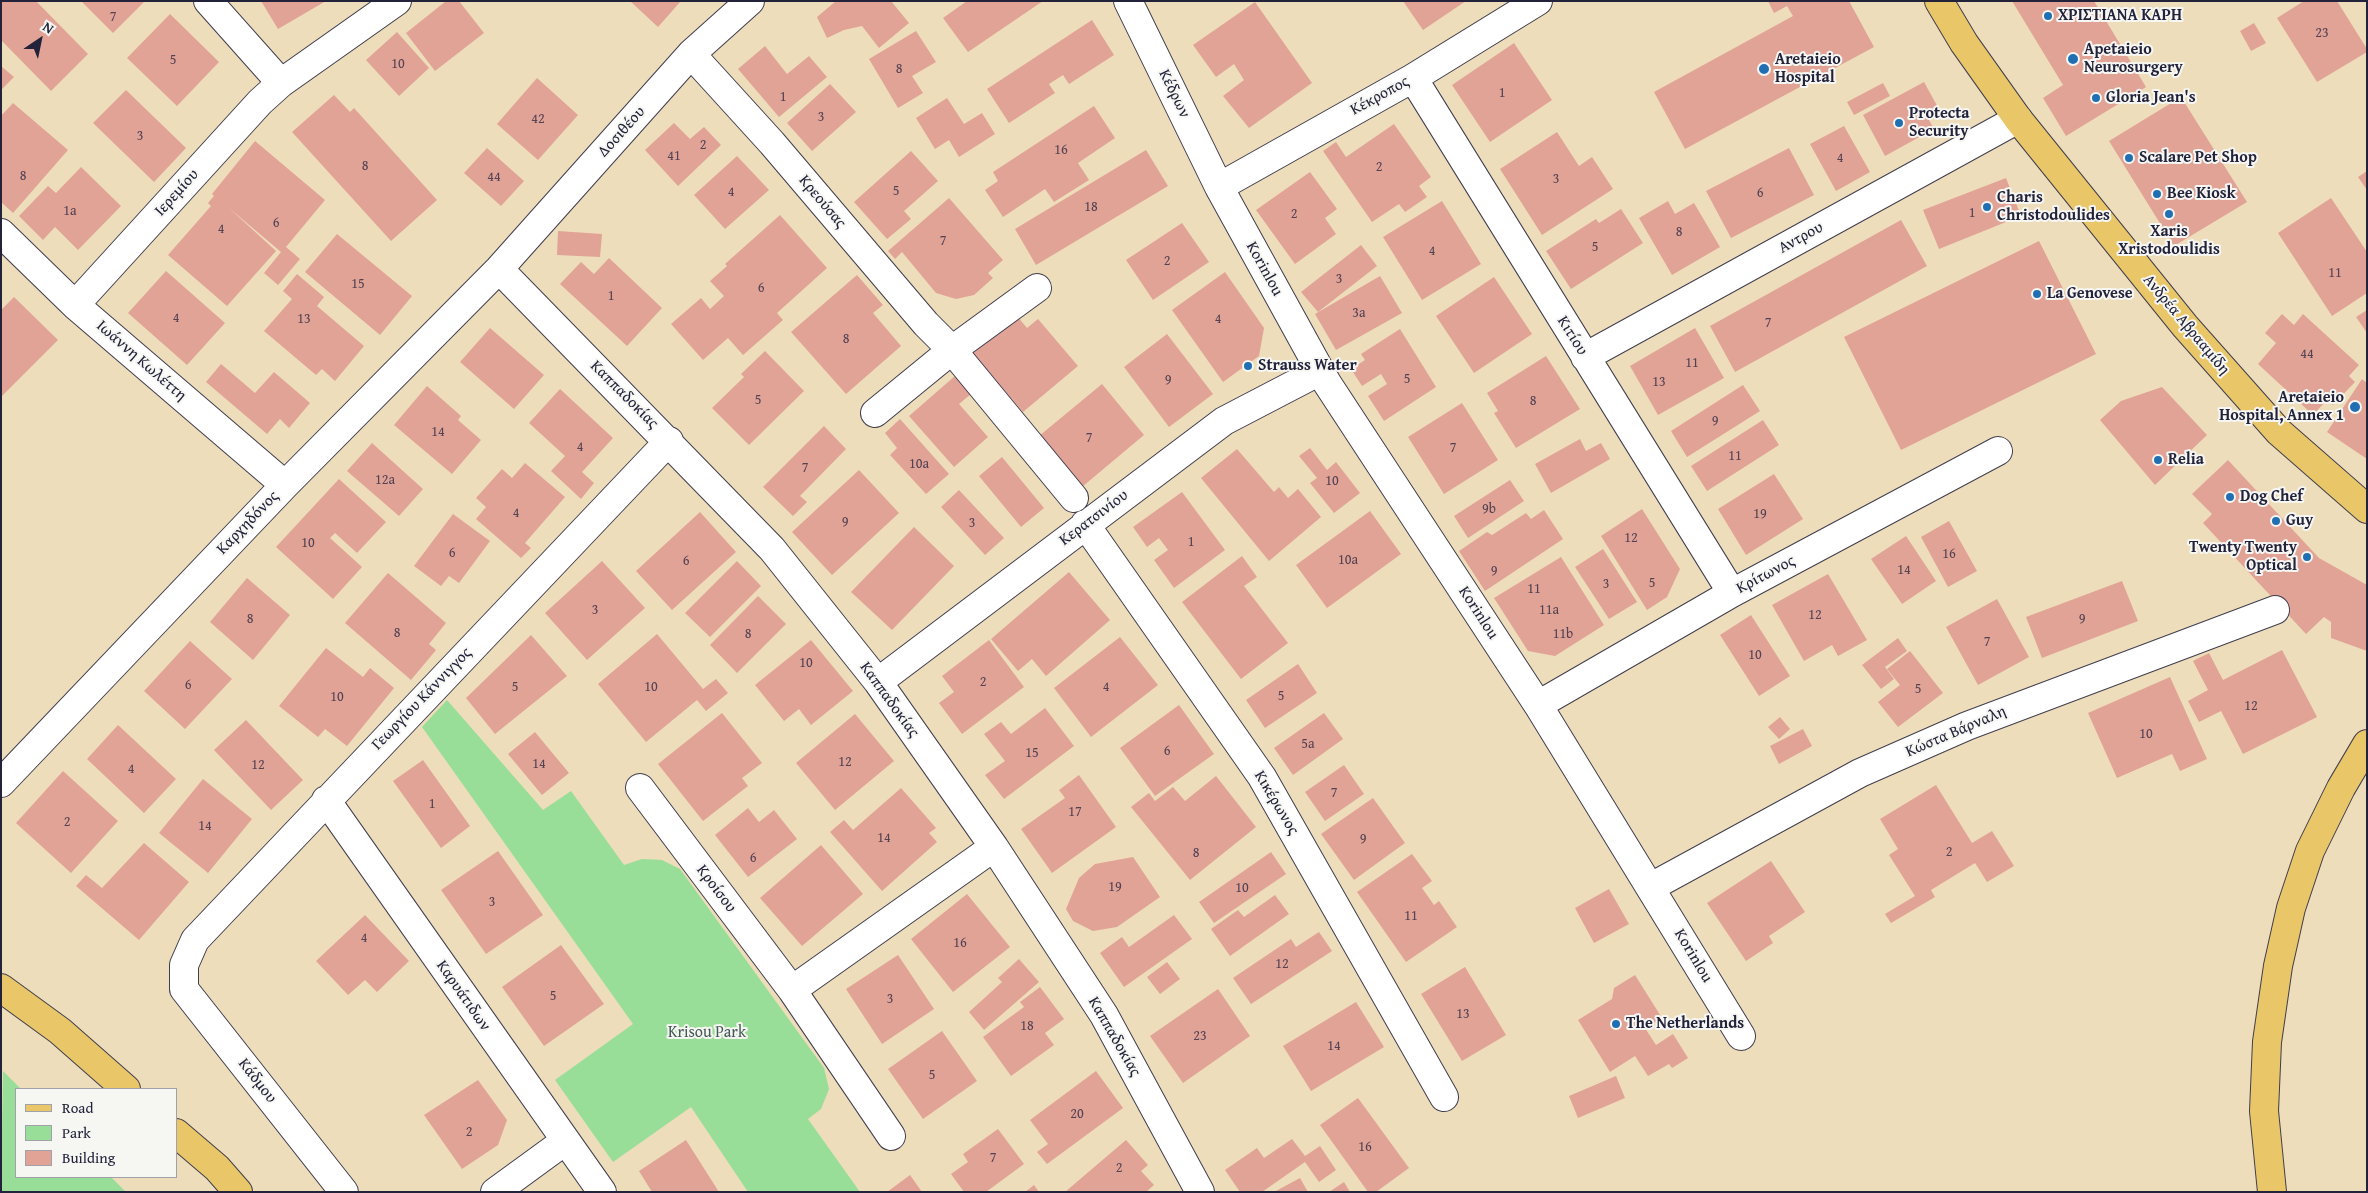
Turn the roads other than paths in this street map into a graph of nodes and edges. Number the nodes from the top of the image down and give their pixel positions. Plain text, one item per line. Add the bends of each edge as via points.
1 (208, 1) edge
2 (397, 1) edge
3 (750, 1) edge
4 (1128, 1) edge
5 (1538, 1) edge
6 (1939, 1) edge
7 (691, 54) junction
8 (1413, 78) junction
9 (281, 83) junction
10 (2018, 119) junction
11 (1219, 187) junction
12 (1, 233) edge
13 (499, 269) junction
14 (1036, 288) dead end
15 (75, 305) junction
16 (952, 350) junction
17 (1585, 357) junction
18 (1320, 371) junction
19 (875, 413) dead end
20 (669, 441) junction
21 (1998, 452) dead end
22 (285, 484) junction
23 (1074, 498) dead end
24 (2367, 509) edge
25 (1085, 524) junction
26 (1732, 593) junction
27 (2274, 610) dead end
28 (878, 682) junction
29 (1538, 705) junction
30 (2367, 744) edge
31 (1, 783) edge
32 (640, 788) dead end
33 (326, 800) junction
34 (994, 847) junction
35 (1651, 887) junction
36 (184, 965) joint
37 (1, 988) edge
38 (792, 990) junction
39 (1741, 1036) dead end
40 (125, 1088) edge
41 (1444, 1097) dead end
42 (178, 1135) edge
43 (891, 1136) dead end
44 (565, 1141) junction
45 (238, 1192) edge
46 (344, 1192) edge
47 (495, 1192) edge
48 (602, 1192) edge
49 (1200, 1192) edge
50 (2272, 1192) edge

1 - 9 street
2 - 9 street, Ιερεμίου
3 - 7 street, Δοσιθέου
4 - 11 street, Κέδρων
5 - 8 street, Κέκροπος
6 - 10 main road, Ανδρέα Αβρααμίδη via 1964,43
7 - 13 street, Δοσιθέου
7 - 16 street, Κρεούσας
8 - 11 street, Κέκροπος
8 - 17 street, Κιτίου
9 - 15 street, Ιερεμίου
10 - 17 street, Αντρου
10 - 24 main road, Ανδρέα Αβρααμίδη via 2185,326 2265,417
11 - 18 street, Korinlou
12 - 15 street, Ιωάννη Κωλέττη
13 - 20 street, Καππαδοκίας
13 - 22 street, Καρχηδόνος
14 - 16 street
15 - 22 street, Ιωάννη Κωλέττη
16 - 19 street
16 - 23 street, Κρεούσας
17 - 26 street, Κιτίου
18 - 25 street, Κερατσινίου via 1224,421
18 - 29 street, Korinlou
20 - 28 street, Καππαδοκίας via 772,549
20 - 33 street, Γεωργίου Κάννιγγος
21 - 26 street, Κρίτωνος
22 - 31 street, Καρχηδόνος
25 - 28 street, Κερατσινίου
25 - 41 street, Κικέρωνος via 1262,778
26 - 29 street, Κρίτωνος
27 - 35 street, Κώστα Βάρναλη via 1967,726 1878,765
28 - 34 street, Καππαδοκίας
29 - 35 street, Korinlou
30 - 50 main road via 2310,851 2291,908 2278,966 2267,1042 2264,1111
32 - 38 street, Κροίσου
33 - 36 street, Γεωργίου Κάννιγγος via 195,940
33 - 44 street, Καρυάτιδων
34 - 38 street
34 - 49 street, Καππαδοκίας via 1104,1015
35 - 39 street, Korinlou
36 - 46 street, Κάδμου via 184,989
37 - 40 main road via 60,1031
38 - 43 street, Κροίσου
42 - 45 main road
44 - 47 street
44 - 48 street, Καρυάτιδων

